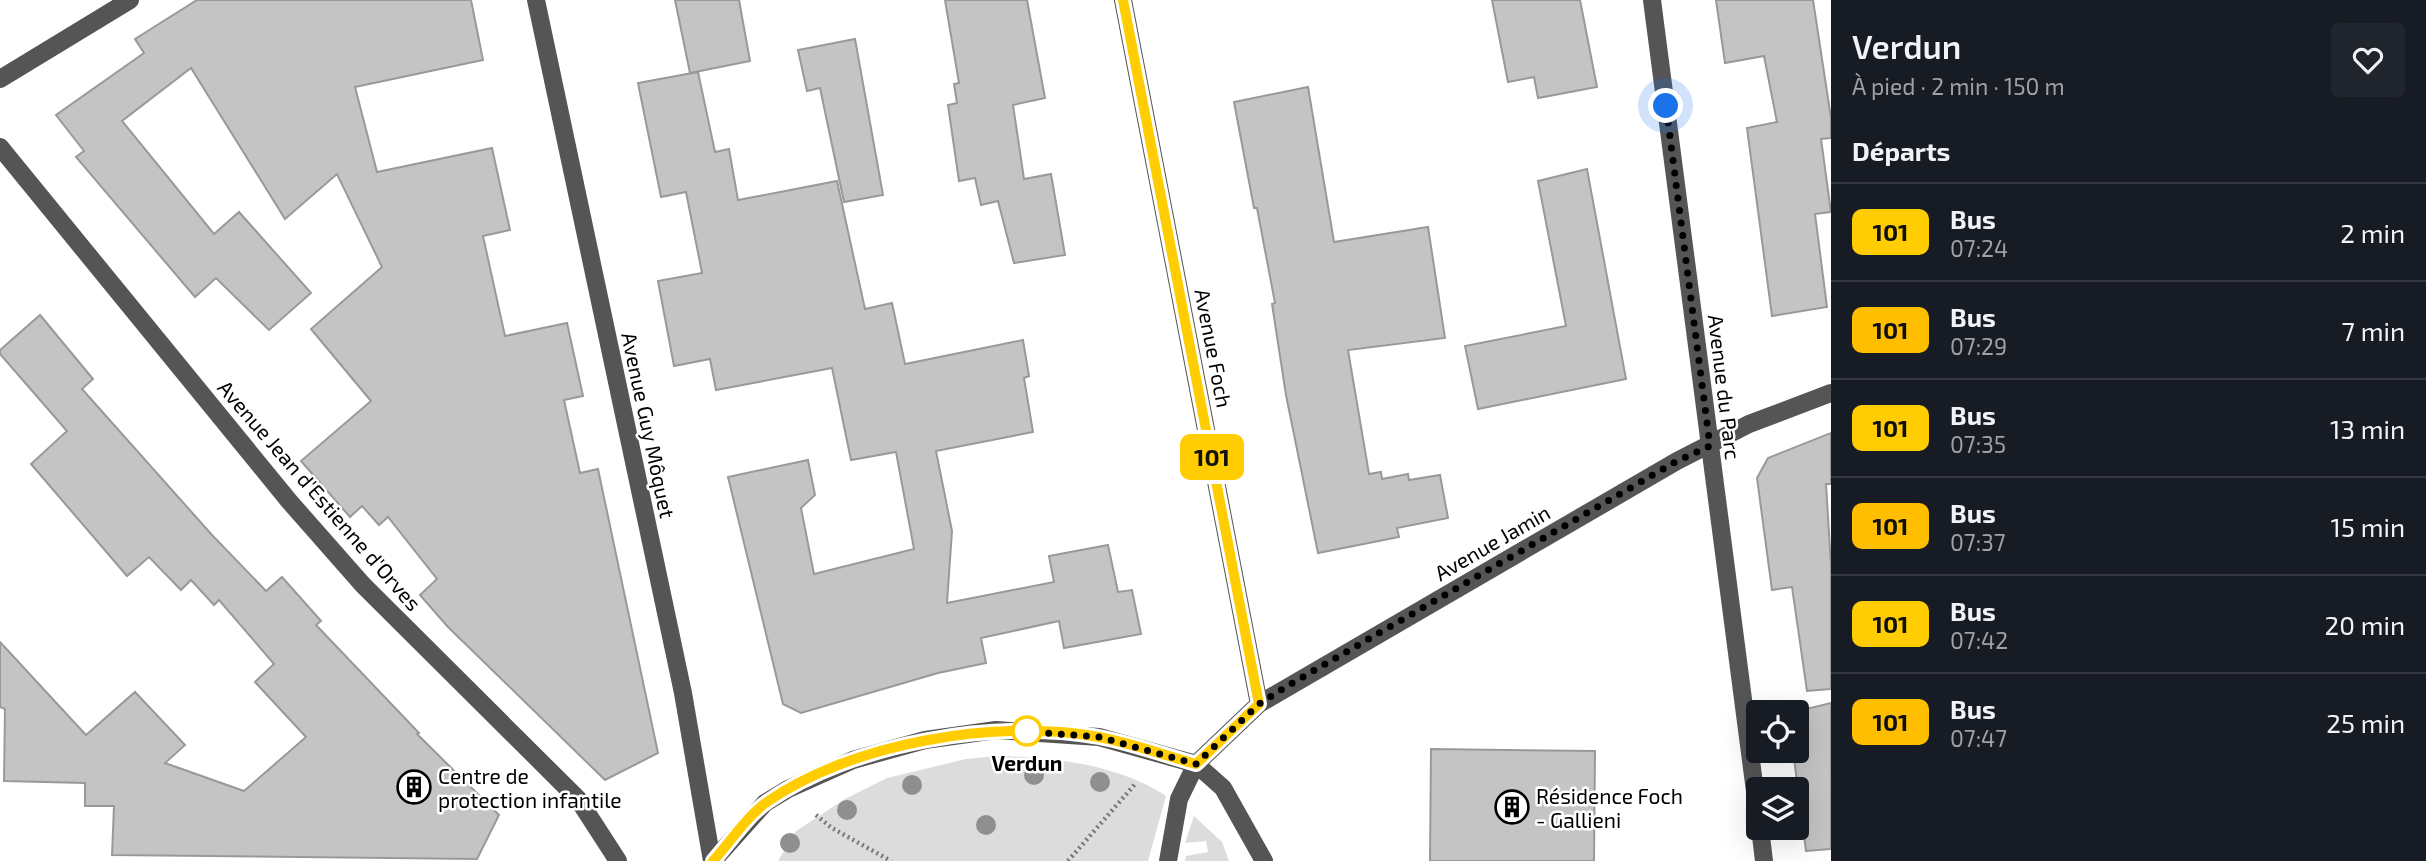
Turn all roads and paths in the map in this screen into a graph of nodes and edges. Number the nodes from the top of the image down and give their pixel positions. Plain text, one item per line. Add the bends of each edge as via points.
1 (130, 0) edge
2 (536, 0) edge
3 (1123, 0) edge
4 (1653, 0) edge
5 (0, 79) edge
6 (0, 147) edge
7 (1831, 393) edge
8 (1710, 446) junction
9 (1259, 704) junction
10 (1196, 764) junction
11 (1753, 777) edge
12 (1138, 781) dead end
13 (808, 808) dead end
14 (1761, 840) edge
15 (618, 861) edge
16 (713, 861) edge
17 (891, 861) edge
18 (1068, 861) edge
19 (1168, 861) edge
20 (1264, 861) edge
21 (1764, 861) edge

1 - 5 street
2 - 16 street, Avenue Guy Môquet via 685,705
3 - 9 street, Avenue Foch
4 - 8 street, Avenue du Parc
6 - 15 street, Avenue Jean d'Estienne d'Orves via 289,501 363,585 578,799
7 - 8 street, Avenue Jamin via 1749,424
8 - 9 street, Avenue Jamin
8 - 11 street, Avenue du Parc
9 - 10 street, Avenue Jamin
10 - 16 street via 1099,737 1042,731 985,731 925,740 853,760 788,789 765,803
10 - 19 street via 1179,799
10 - 20 street via 1223,788
12 - 18 path
13 - 17 path via 832,828
14 - 21 street

